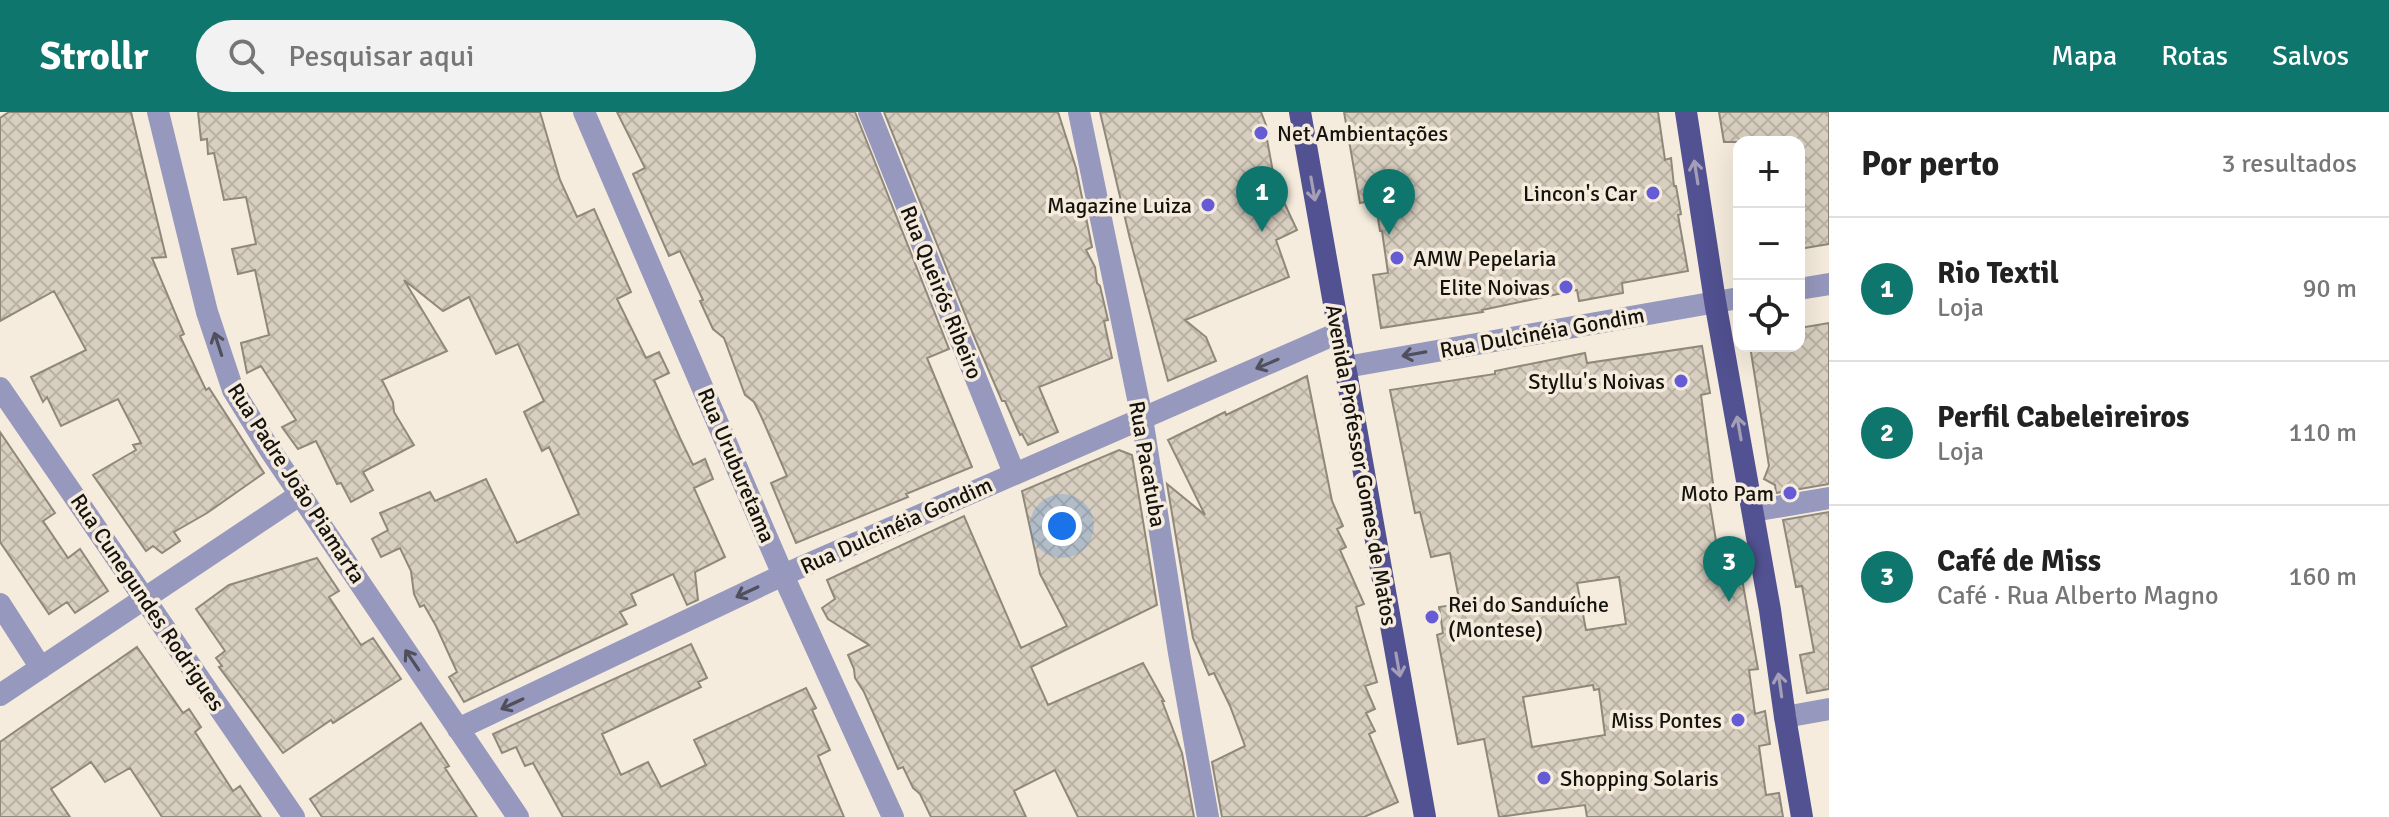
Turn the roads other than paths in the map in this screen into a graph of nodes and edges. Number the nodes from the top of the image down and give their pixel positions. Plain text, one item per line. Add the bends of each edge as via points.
1 (158, 112) edge
2 (584, 112) edge
3 (869, 112) edge
4 (1079, 112) edge
5 (1300, 112) edge
6 (1686, 112) edge
7 (1829, 284) edge
8 (1805, 288) edge
9 (1733, 299) edge
10 (1715, 301) junction
11 (1338, 333) junction
12 (1346, 367) junction
13 (0, 388) edge
14 (1142, 418) junction
15 (1014, 473) junction
16 (301, 494) junction
17 (1829, 498) edge
18 (1753, 511) junction
19 (783, 575) junction
20 (146, 598) junction
21 (0, 604) edge
22 (41, 668) junction
23 (0, 695) edge
24 (1829, 709) edge
25 (1785, 717) junction
26 (458, 729) junction
27 (1420, 815) edge
28 (294, 817) edge
29 (518, 817) edge
30 (893, 817) edge
31 (1208, 817) edge
32 (1802, 817) edge

16 -> 1 street, Rua Padre João Piamarta via 233,390 207,312
2 - 19 street, Rua Uruburetama
3 - 15 street, Rua Queirós Ribeiro
4 - 14 street, Rua Pacatuba
5 -> 11 main road, Avenida Professor Gomes de Matos
10 -> 6 main road
7 - 8 street
9 - 10 street, Rua Dulcinéia Gondim
10 -> 12 street, Rua Dulcinéia Gondim
18 -> 10 main road
11 - 12 main road, Avenida Professor Gomes de Matos
11 -> 14 street, Rua Dulcinéia Gondim
12 -> 27 main road, Avenida Professor Gomes de Matos
13 - 20 street, Rua Cunegundes Rodrigues
14 - 15 street, Rua Dulcinéia Gondim
14 - 31 street, Rua Pacatuba
15 - 19 street, Rua Dulcinéia Gondim
16 - 20 street
26 -> 16 street, Rua Padre João Piamarta
17 - 18 street
25 -> 18 main road
19 -> 26 street, Rua Dulcinéia Gondim
19 - 30 street, Rua Uruburetama
20 - 22 street
20 - 28 street, Rua Cunegundes Rodrigues
21 - 22 street
22 - 23 street
24 - 25 street
25 - 32 main road
26 - 29 street, Rua Padre João Piamarta

